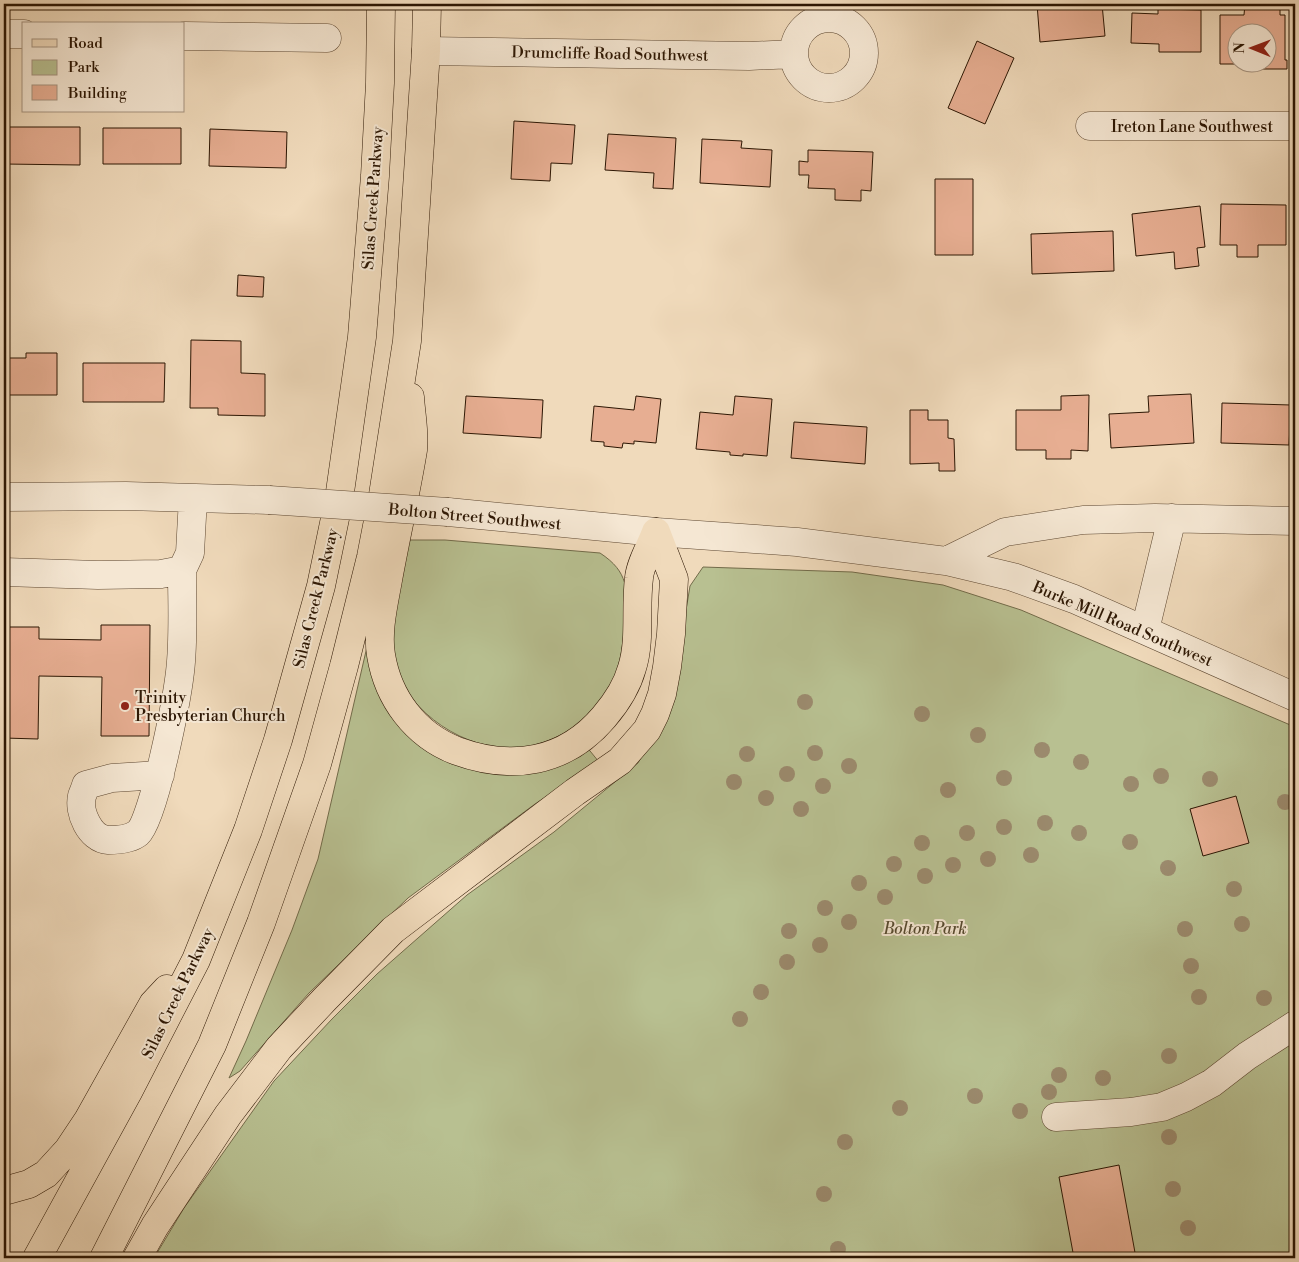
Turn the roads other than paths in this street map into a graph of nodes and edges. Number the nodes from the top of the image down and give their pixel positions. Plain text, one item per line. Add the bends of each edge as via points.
1 (381, 4) edge
2 (426, 4) edge
3 (4, 34) edge
4 (22, 34) edge
5 (185, 36) edge
6 (327, 38) dead end
7 (426, 51) junction
8 (794, 54) dead end
9 (1090, 126) dead end
10 (1295, 126) edge
11 (407, 341) junction
12 (4, 497) edge
13 (193, 498) junction
14 (1172, 518) junction
15 (1295, 521) edge
16 (656, 532) junction
17 (946, 561) junction
18 (182, 570) junction
19 (4, 572) edge
20 (1145, 630) junction
21 (1295, 697) edge
22 (160, 776) dead end
23 (196, 960) junction
24 (1295, 1025) edge
25 (1056, 1117) dead end
26 (4, 1191) edge
27 (37, 1258) edge
28 (104, 1258) edge
29 (137, 1258) edge

1 - 23 main road, Silas Creek Parkway via 375,176 362,337 339,499 321,586 278,740 248,830
2 - 7 main road
3 - 4 street
5 - 6 street
7 - 8 street, Drumcliffe Road Southwest
7 - 11 main road
9 - 10 street, Ireton Lane Southwest
11 - 16 main road via 413,447 383,606 380,652 393,693 403,710 421,729 453,749 474,757 519,762 558,753 595,728 623,690 632,668 639,576
11 - 28 main road via 371,557 317,764 261,923 212,1045
12 - 13 street, Bolton Street Southwest
13 - 16 street, Bolton Street Southwest, bridge via 448,512
13 - 18 street via 190,553
14 - 15 street
14 - 17 street via 1083,520 1005,532
14 - 20 street
16 - 17 street, Bolton Street Southwest via 797,542
16 - 29 main road via 674,579 667,667 662,694 647,730 620,761 393,930 325,999 278,1048 228,1115
17 - 20 street, Burke Mill Road Southwest via 1013,577
18 - 19 street via 160,574 98,575
18 - 22 street via 180,673
20 - 21 street, Burke Mill Road Southwest
23 - 26 main road via 153,1004 68,1150 46,1174 29,1184
23 - 27 main road, Silas Creek Parkway
24 - 25 street via 1212,1083 1162,1107

